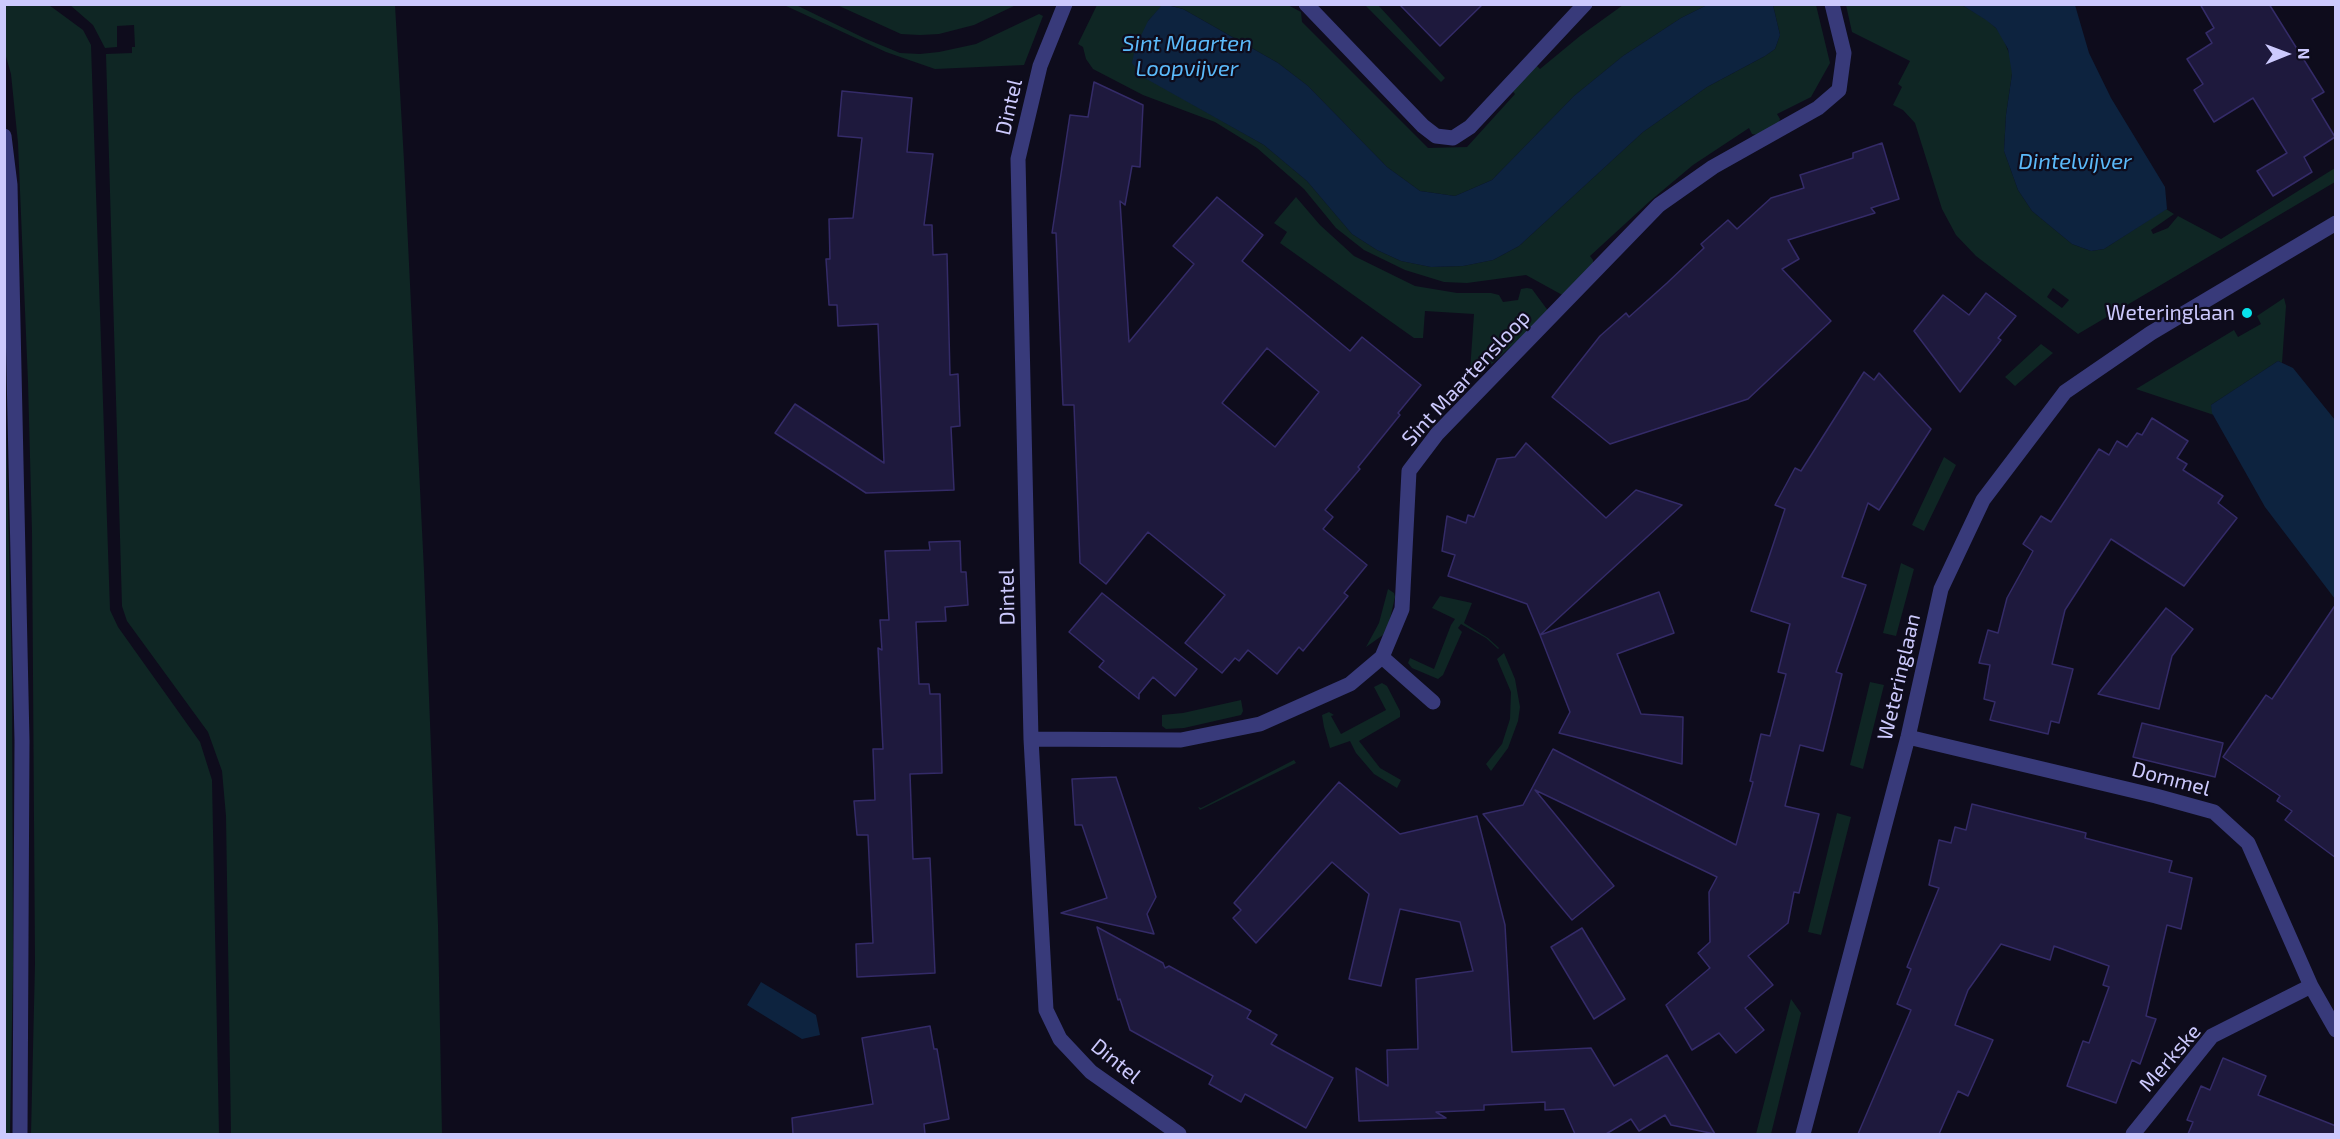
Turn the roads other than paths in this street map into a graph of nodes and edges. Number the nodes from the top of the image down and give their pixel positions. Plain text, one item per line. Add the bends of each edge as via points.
1 (1065, 4) edge
2 (1306, 4) edge
3 (1585, 4) edge
4 (1832, 4) edge
5 (4, 136) edge
6 (2336, 223) edge
7 (1382, 657) junction
8 (1433, 702) dead end
9 (1908, 737) junction
10 (1031, 739) junction
11 (2311, 986) junction
12 (2336, 1030) edge
13 (20, 1134) edge
14 (1179, 1134) edge
15 (1803, 1134) edge
16 (2133, 1134) edge

1 - 10 street, Dintel via 1040,66 1018,159
2 - 3 street via 1423,126 1436,136 1453,138 1470,127
4 - 7 street, Sint Maartensloop via 1844,53 1839,90 1818,108 1713,167 1659,205 1437,434 1409,471 1402,609
5 - 13 street via 10,185 22,741
6 - 9 street, Weteringlaan via 2151,333 2065,392 1983,500 1941,589
7 - 8 street
7 - 10 street, Sint Maartensloop via 1350,684 1260,724 1181,740
9 - 11 street, Dommel via 2214,812 2248,843
9 - 15 street, Weteringlaan
10 - 14 street, Dintel via 1046,1010 1060,1039 1091,1072
11 - 12 street, Dommel
11 - 16 street, Merkske via 2212,1036

